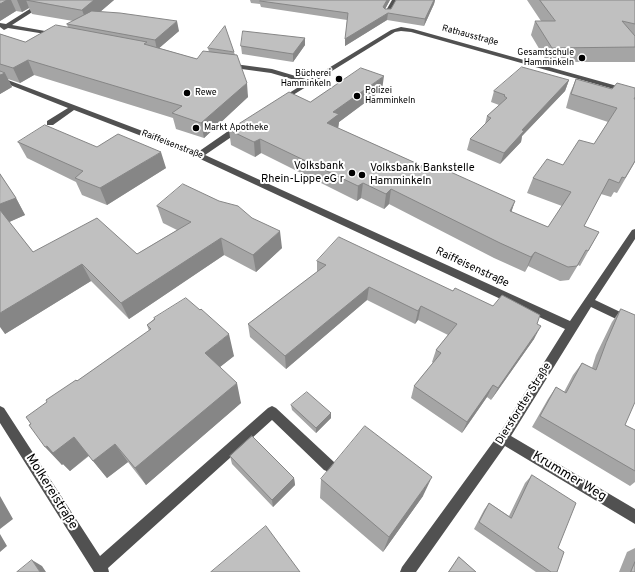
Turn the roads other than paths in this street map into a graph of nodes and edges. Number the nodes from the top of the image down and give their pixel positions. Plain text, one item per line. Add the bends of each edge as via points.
1 (48, 0) edge
2 (395, 0) edge
3 (387, 14) edge
4 (4, 26) edge
5 (0, 31) edge
6 (61, 36) edge
7 (217, 63) edge
8 (0, 79) edge
9 (309, 82) junction
10 (635, 93) edge
11 (74, 107) junction
12 (271, 107) edge
13 (50, 123) dead end
14 (245, 124) edge
15 (199, 155) junction
16 (635, 233) edge
17 (589, 302) junction
18 (635, 324) edge
19 (572, 327) junction
20 (0, 412) edge
21 (503, 438) junction
22 (329, 466) dead end
23 (635, 517) edge
24 (101, 569) edge
25 (407, 572) edge

1 - 4 street
2 - 3 street
4 - 5 street
4 - 6 street
7 - 9 street via 272,71
8 - 11 street, Raiffeisenstraße
9 - 10 street, Rathausstraße via 393,31 401,29
9 - 12 street, Rathausstraße
11 - 13 street
11 - 15 street, Raiffeisenstraße
14 - 15 street
15 - 19 street, Raiffeisenstraße via 338,224
16 - 17 street, Diersfordter Straße
17 - 18 street
17 - 19 street, Diersfordter Straße
19 - 21 street, Diersfordter Straße
20 - 24 street, Molkereistraße
21 - 23 street, Krummer Weg
21 - 25 street, Diersfordter Straße
22 - 24 street via 272,412

